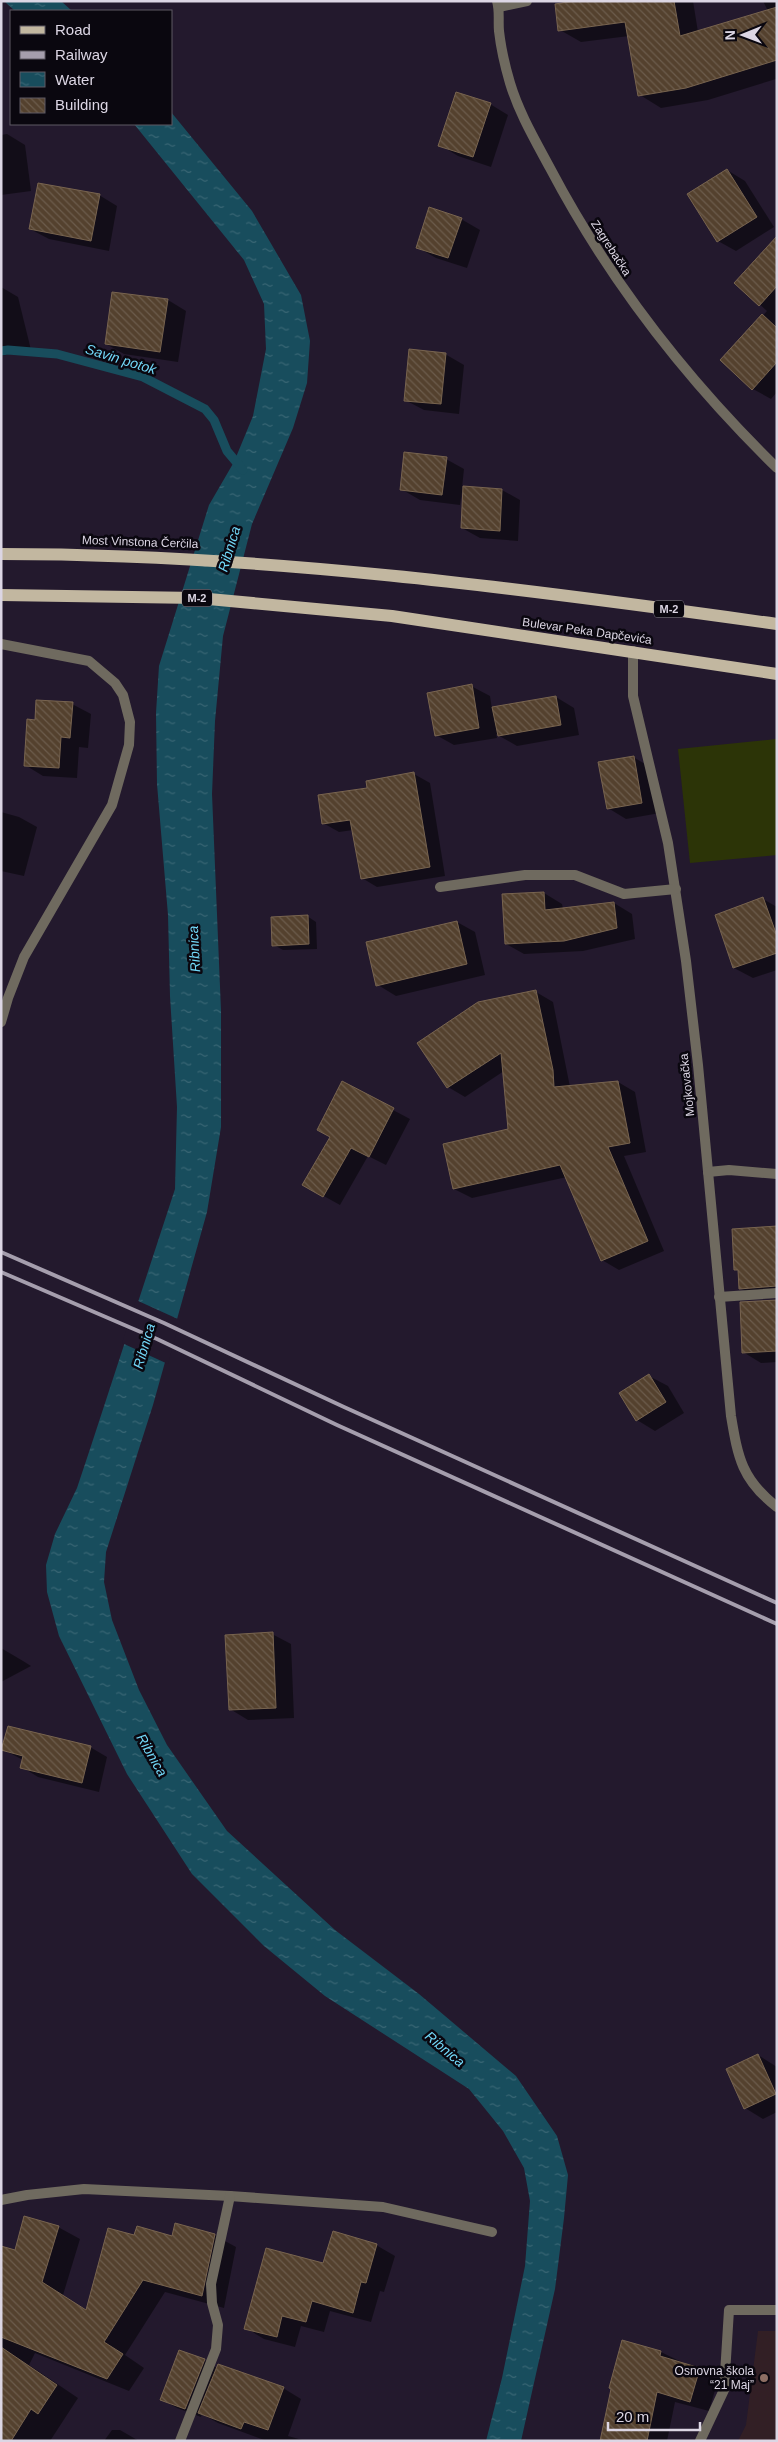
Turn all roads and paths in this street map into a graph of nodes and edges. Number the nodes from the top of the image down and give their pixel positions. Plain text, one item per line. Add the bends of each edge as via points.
1 (527, 1) edge
2 (498, 4) edge
3 (777, 468) edge
4 (1, 554) edge
5 (1, 595) edge
6 (777, 624) edge
7 (1, 644) edge
8 (633, 651) junction
9 (777, 674) edge
10 (440, 887) dead end
11 (676, 889) junction
12 (1, 1022) edge
13 (708, 1172) junction
14 (777, 1174) edge
15 (777, 1293) edge
16 (719, 1297) junction
17 (777, 1507) edge
18 (230, 2196) junction
19 (1, 2200) edge
20 (492, 2232) dead end
21 (777, 2310) edge
22 (180, 2441) edge
23 (700, 2441) edge

1 - 2 street
2 - 3 street, Zagrebačka via 499,30 510,83 522,115 573,213 615,278 670,352 731,423
4 - 6 main road, Most Vinstona Čerčila / M-2 via 195,558 397,576
5 - 8 main road, Bulevar Peka Dapčevića / M-2 via 198,598 392,616
7 - 12 street via 89,661 115,683 123,695 130,722 129,745 112,805 24,957
8 - 9 main road, Bulevar Peka Dapčevića / M-2
8 - 11 street, Mojkovačka via 633,696 662,814
10 - 11 street via 524,875 575,875 624,894
11 - 13 street, Mojkovačka
13 - 14 street via 729,1170
13 - 16 street, Mojkovačka
15 - 16 street
16 - 17 street, Mojkovačka via 731,1416 739,1456 753,1486
18 - 19 street via 84,2190
18 - 20 street via 383,2207
18 - 22 street via 211,2284 218,2325 216,2349
21 - 23 street via 729,2310 724,2390

